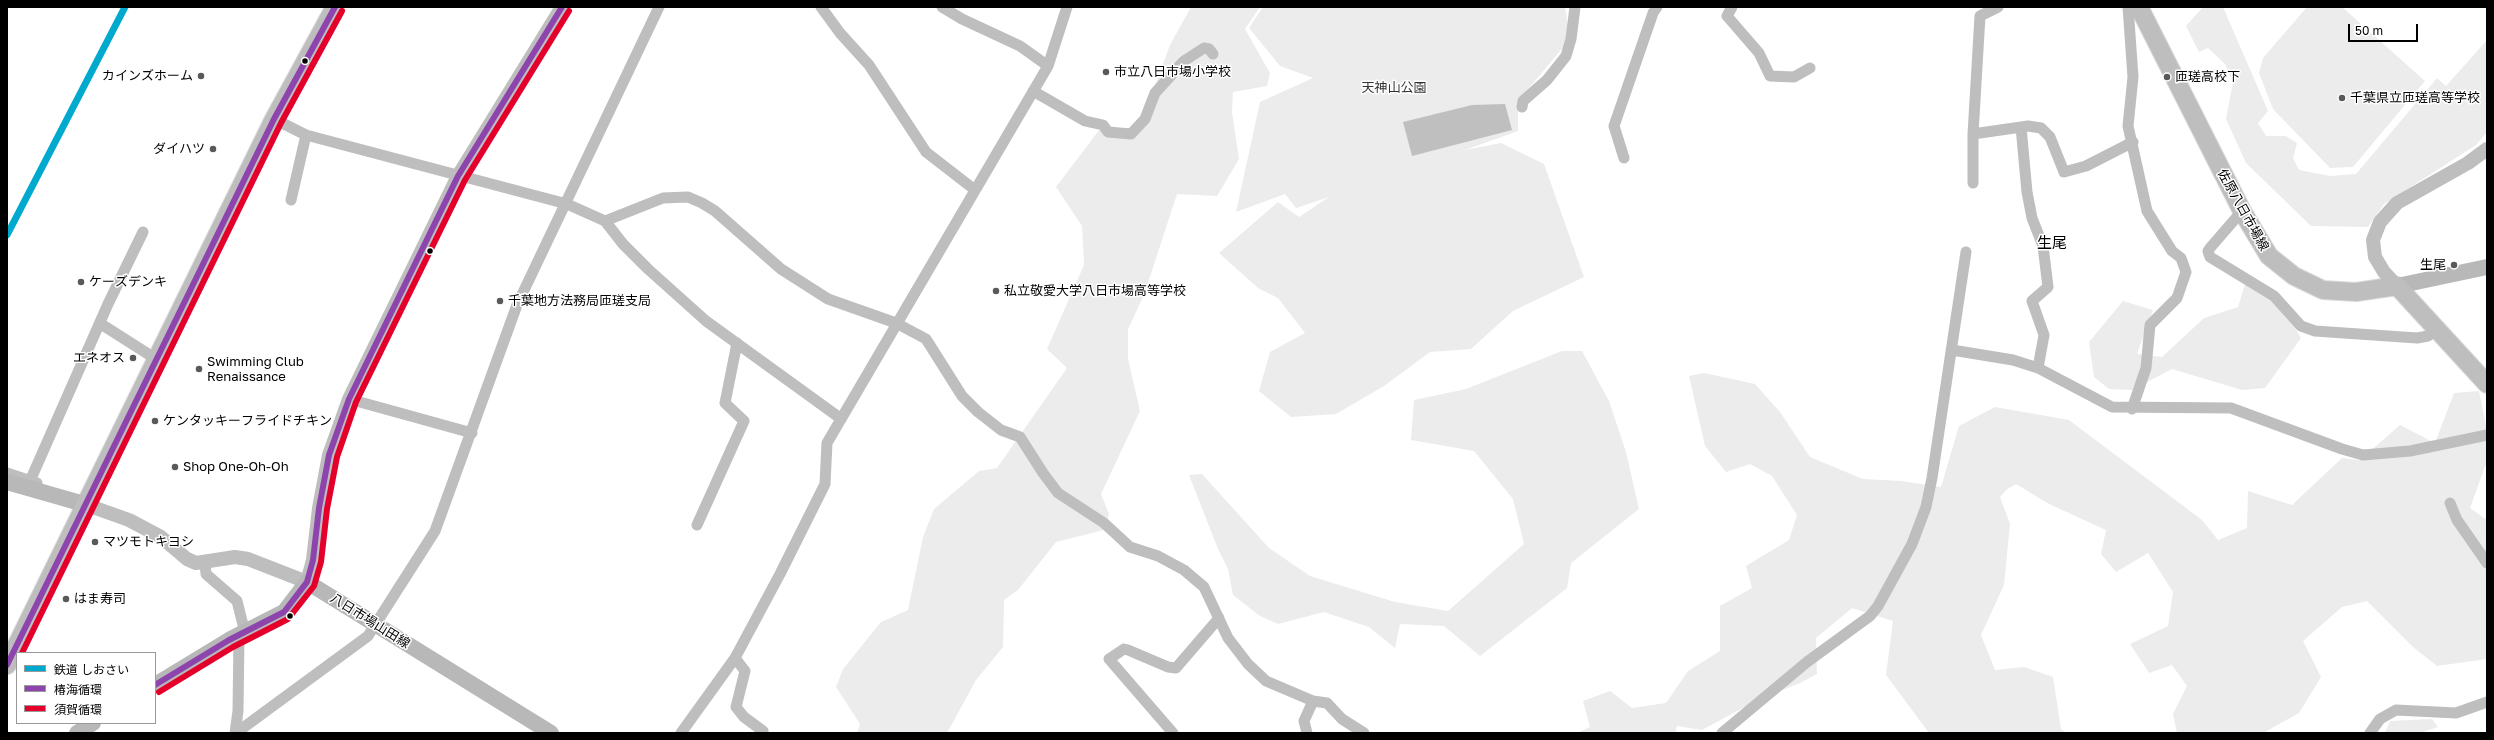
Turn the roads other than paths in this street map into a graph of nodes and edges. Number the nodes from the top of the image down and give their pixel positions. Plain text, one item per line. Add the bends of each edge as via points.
1 (335, 7) edge
2 (562, 7) edge
3 (659, 7) edge
4 (821, 7) edge
5 (942, 7) edge
6 (1067, 7) edge
7 (1575, 7) edge
8 (1657, 7) edge
9 (1732, 7) edge
10 (1998, 7) edge
11 (2128, 7) edge
12 (2139, 7) edge
13 (1213, 54) dead end
14 (1048, 66) junction
15 (1810, 68) dead end
16 (1034, 91) junction
17 (1522, 107) dead end
18 (274, 119) junction
19 (2021, 127) junction
20 (1973, 134) junction
21 (306, 135) junction
22 (2132, 142) junction
23 (2487, 149) edge
24 (1624, 158) dead end
25 (458, 176) junction
26 (1973, 183) dead end
27 (975, 190) junction
28 (291, 200) dead end
29 (566, 204) junction
30 (2242, 212) junction
31 (605, 221) junction
32 (143, 232) dead end
33 (1966, 252) dead end
34 (2487, 267) edge
35 (2397, 286) junction
36 (896, 323) junction
37 (101, 324) junction
38 (2438, 328) junction
39 (737, 343) junction
40 (1952, 350) junction
41 (156, 360) junction
42 (2038, 368) junction
43 (2487, 384) edge
44 (349, 399) junction
45 (2132, 409) junction
46 (840, 418) junction
47 (472, 433) junction
48 (2487, 435) edge
49 (7, 473) edge
50 (30, 481) junction
51 (7, 482) edge
52 (2450, 503) dead end
53 (84, 504) junction
54 (697, 525) dead end
55 (205, 563) junction
56 (2487, 563) edge
57 (307, 582) junction
58 (1219, 618) junction
59 (376, 624) junction
60 (242, 634) junction
61 (735, 658) junction
62 (7, 665) edge
63 (156, 684) edge
64 (1313, 701) junction
65 (2487, 702) edge
66 (91, 724) edge
67 (77, 733) edge
68 (235, 733) edge
69 (551, 733) edge
70 (681, 733) edge
71 (762, 733) edge
72 (1173, 733) edge
73 (1307, 733) edge
74 (1364, 733) edge
75 (1722, 733) edge
76 (2370, 733) edge

1 - 18 main road
2 - 25 street
3 - 29 street
4 - 27 street via 869,65 926,152
5 - 14 street via 962,20 1020,46
6 - 14 street
7 - 17 street via 1566,56 1547,80 1523,102
8 - 24 street via 1614,126
9 - 15 street via 1727,16 1759,53 1770,76 1794,77
10 - 20 street via 1980,16
11 - 22 street via 2133,78 2128,116
12 - 30 main road, 佐原八日市場線
13 - 16 street via 1209,48 1204,48 1184,60 1155,93 1145,119 1131,134 1108,132 1103,124 1085,121
14 - 16 street
16 - 27 street
18 - 21 street
18 - 41 main road
19 - 20 street
19 - 22 street via 2035,126 2046,132 2064,172 2086,166
19 - 42 street via 2027,192 2032,218 2044,246 2048,287 2032,301 2044,335
20 - 26 street
21 - 25 street
21 - 28 street
22 - 45 street via 2147,211 2172,251 2181,258 2186,272 2177,298 2154,320 2148,330 2146,368
23 - 35 street via 2468,163 2397,203 2380,222 2373,240 2375,257
25 - 29 street
25 - 44 street
27 - 36 street
29 - 31 street
29 - 47 street via 517,305
30 - 35 main road, 佐原八日市場線 via 2269,256 2305,282 2323,290 2344,292
30 - 38 street via 2210,248 2210,257 2274,296 2301,326 2315,331 2417,338 2428,336
31 - 36 street via 663,198 688,197 715,211 781,269 828,299
31 - 39 street via 648,269 706,321
32 - 37 street
33 - 40 street
34 - 35 main road
35 - 38 main road
36 - 46 street
36 - 58 street via 926,339 962,396 978,412 1001,430 1020,437 1058,493 1104,523 1130,547 1158,556 1184,570 1204,587
37 - 41 street
37 - 50 street
38 - 43 main road
39 - 46 street
39 - 54 street via 725,403 744,421
40 - 42 street via 2013,360
40 - 75 street via 1926,507 1912,544 1878,606 1870,616 1807,662
41 - 53 main road
42 - 45 street via 2112,407
44 - 47 street
44 - 57 street via 329,455 313,560
45 - 48 street via 2231,408 2363,455 2410,450
46 - 61 street via 827,443 825,484
47 - 59 street via 435,531
49 - 50 street
50 - 53 street via 73,495
51 - 53 main road
52 - 56 street via 2457,520
53 - 55 street via 129,520 161,538 187,559
53 - 62 main road
55 - 57 street via 224,557 248,559
55 - 60 street via 206,574 236,601
57 - 59 main road, 八日市場山田線
57 - 60 main road via 284,612
58 - 64 street via 1228,638 1248,664 1266,681
58 - 72 street via 1176,668 1168,668 1124,649 1109,659
59 - 68 street via 368,636
59 - 69 main road, 八日市場山田線
60 - 63 main road
60 - 68 street
61 - 70 street
61 - 71 street via 745,671 736,707 744,717 763,731
64 - 73 street via 1304,721
64 - 74 street via 1327,703 1342,719
65 - 76 street via 2456,713 2396,710 2380,719
66 - 67 main road

